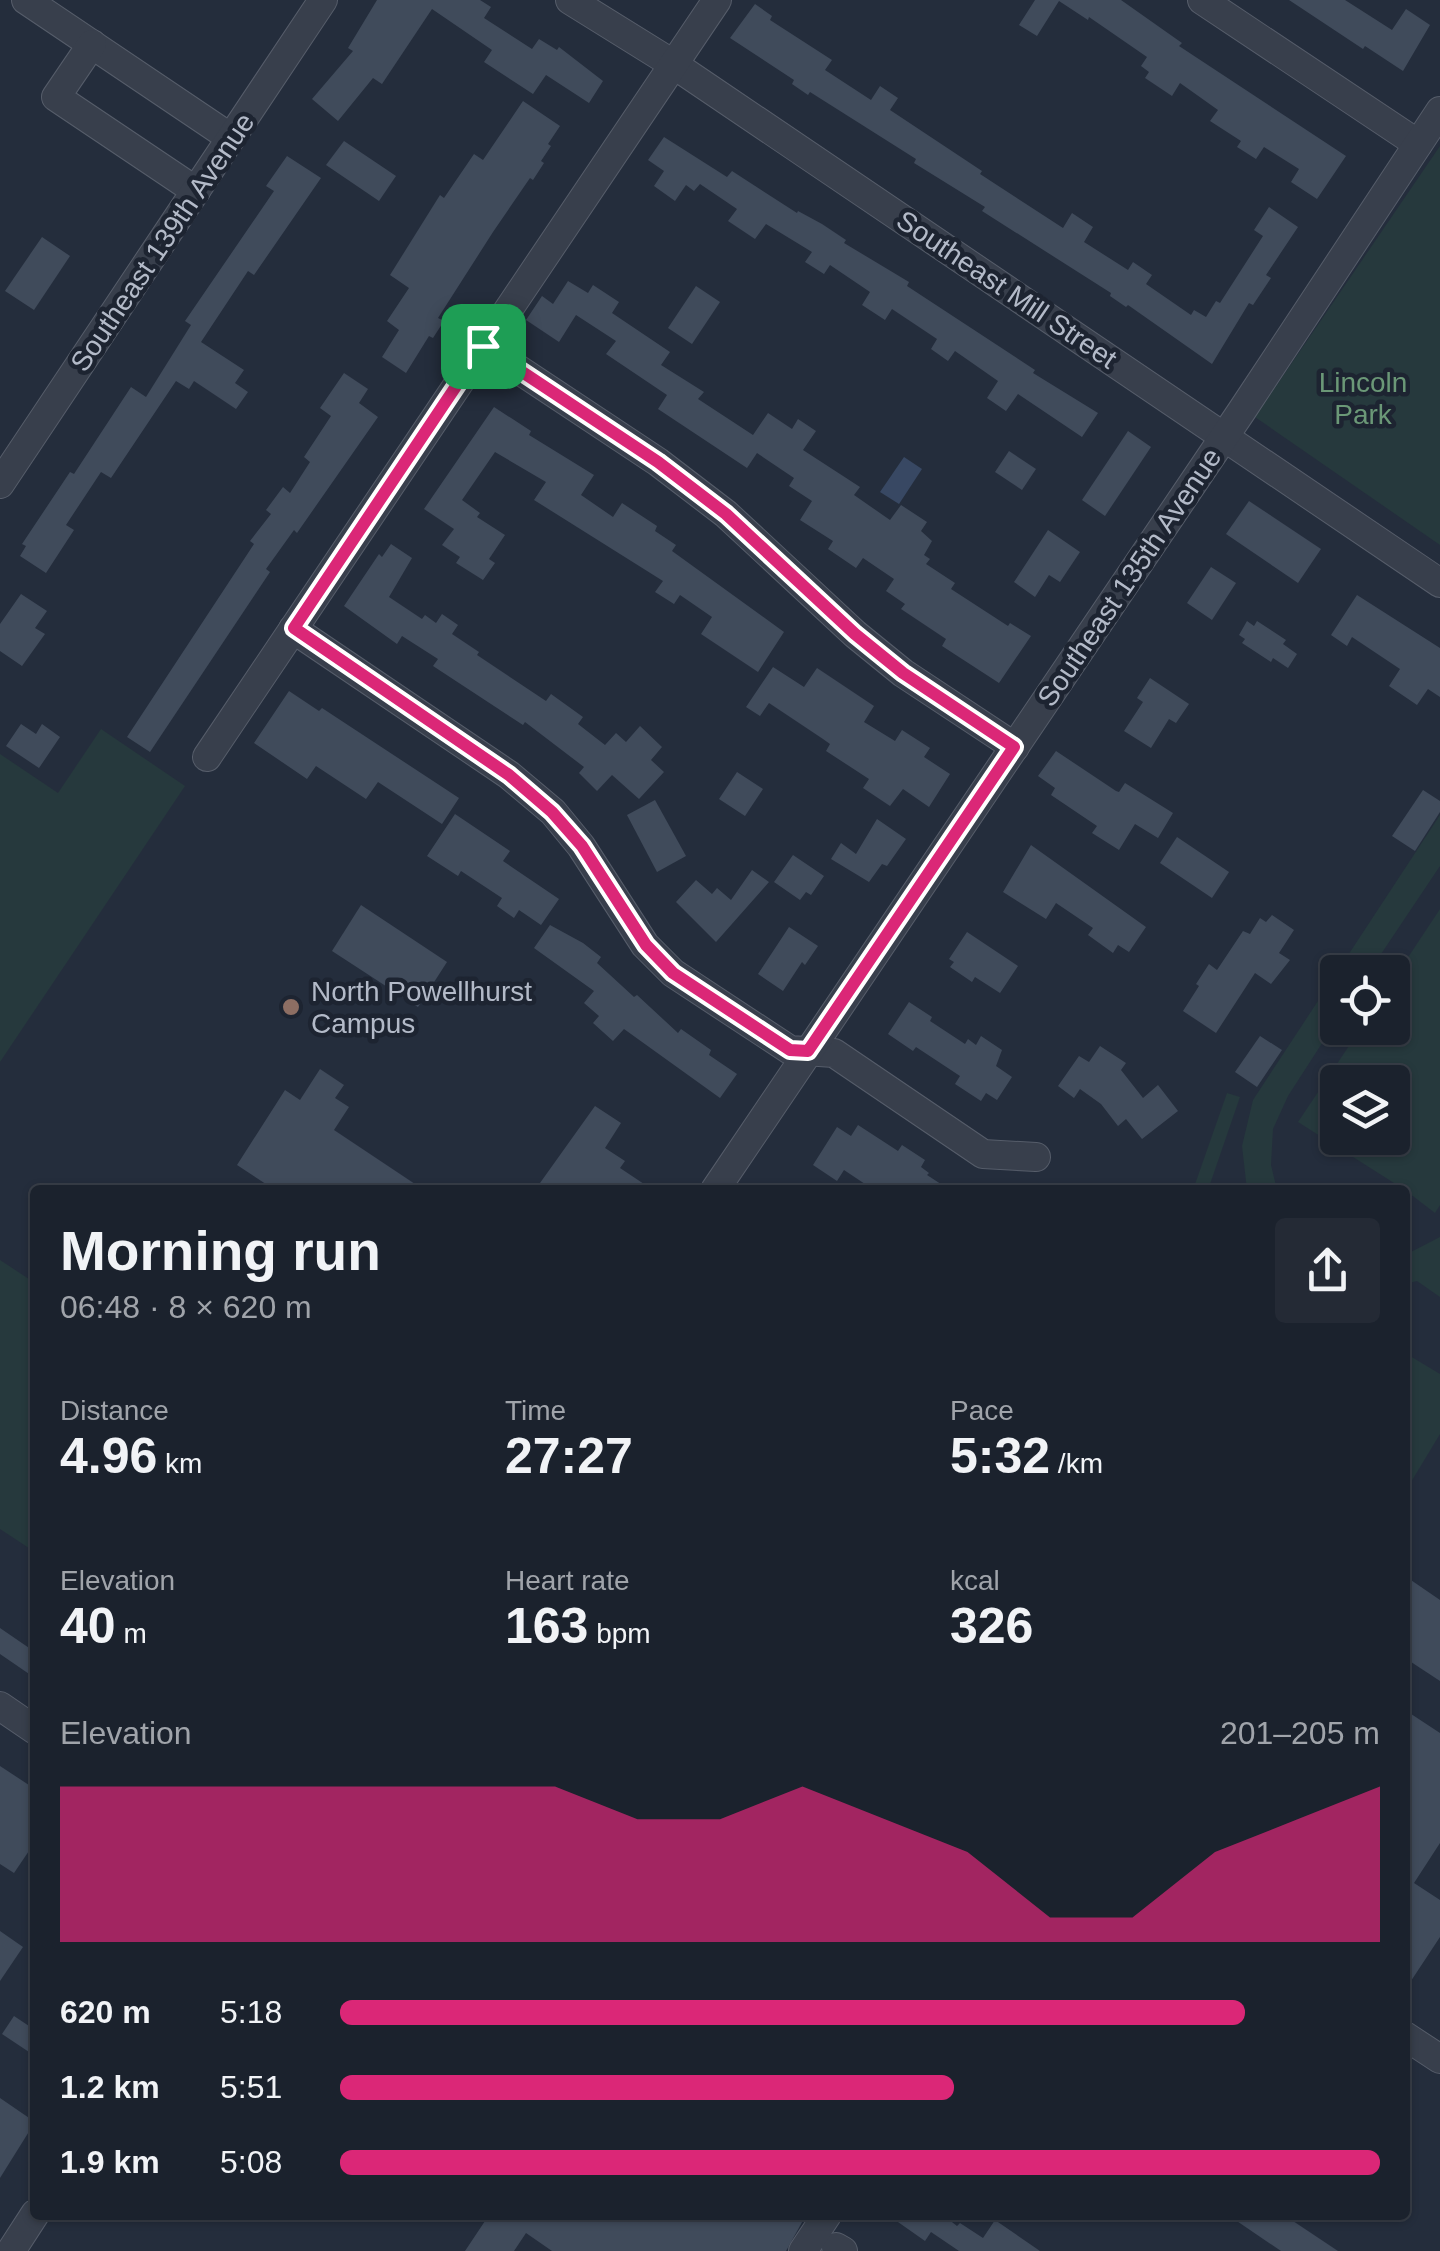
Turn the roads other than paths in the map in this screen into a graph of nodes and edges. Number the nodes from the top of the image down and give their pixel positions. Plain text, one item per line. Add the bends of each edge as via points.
1 (323, 0) edge
2 (570, 0) edge
3 (717, 0) edge
4 (1202, 0) edge
5 (35, 2) edge
6 (92, 44) junction
7 (673, 64) junction
8 (1440, 111) edge
9 (232, 138) junction
10 (1418, 144) junction
11 (196, 191) junction
12 (483, 346) junction
13 (1224, 436) junction
14 (0, 484) edge
15 (1440, 583) edge
16 (294, 628) junction
17 (1014, 747) junction
18 (207, 757) dead end
19 (808, 1051) junction
20 (1036, 1157) dead end
21 (718, 1185) edge
22 (0, 1706) edge
23 (30, 1727) edge
24 (1410, 2039) edge
25 (1440, 2060) edge
26 (31, 2220) edge
27 (824, 2220) edge
28 (11, 2251) edge
29 (803, 2251) edge

1 - 9 street, Southeast 139th Avenue
2 - 7 street, Southeast Mill Street
3 - 7 street
4 - 10 street
5 - 6 street
6 - 9 street
6 - 11 street via 56,97
7 - 12 street
7 - 13 street, Southeast Mill Street
8 - 10 street, Southeast 135th Avenue
9 - 11 street, Southeast 139th Avenue
10 - 13 street, Southeast 135th Avenue
11 - 14 street, Southeast 139th Avenue
12 - 16 street
12 - 17 street via 658,462 726,514 891,663
13 - 15 street, Southeast Mill Street
13 - 17 street, Southeast 135th Avenue
16 - 18 street
16 - 19 street via 509,775 552,812 673,973 790,1050
17 - 19 street, Southeast 135th Avenue
19 - 20 street via 834,1053 983,1154
19 - 21 street, Southeast 135th Avenue
22 - 23 street
24 - 25 street
26 - 28 street
27 - 29 street

